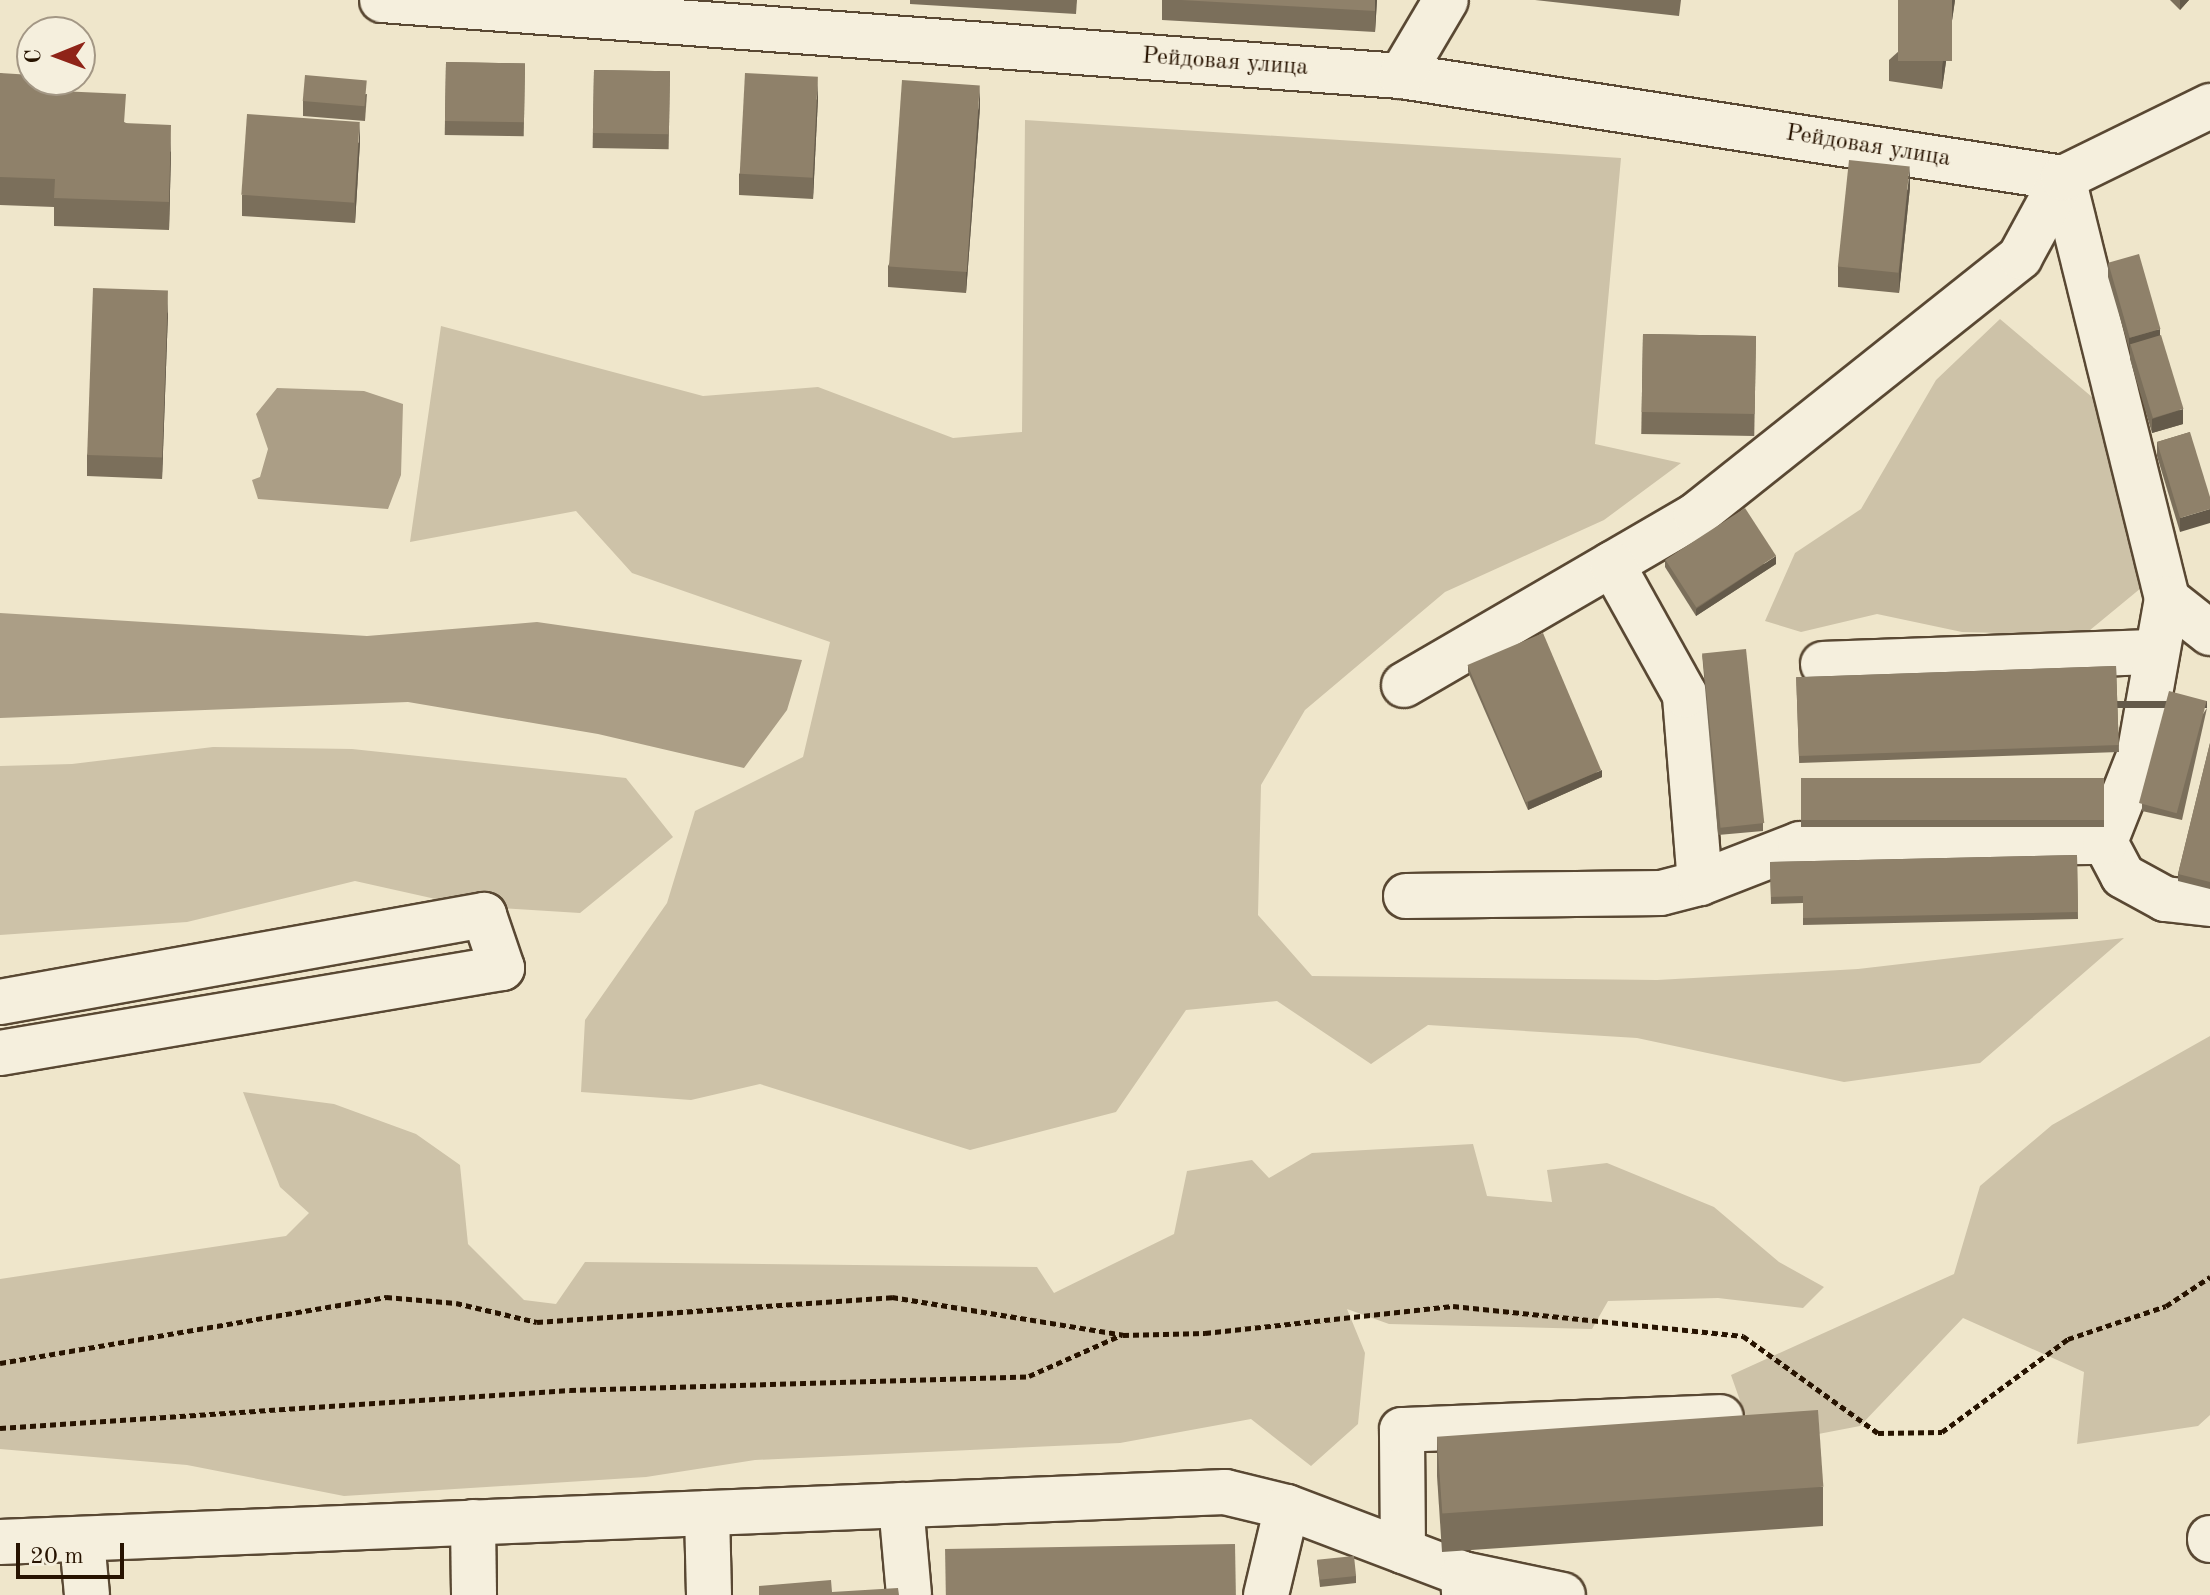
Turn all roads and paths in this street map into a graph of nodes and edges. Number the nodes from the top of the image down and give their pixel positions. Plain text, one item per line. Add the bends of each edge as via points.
1 (382, 0) edge
2 (1446, 0) edge
3 (1401, 76) junction
4 (2210, 106) edge
5 (2063, 178) junction
6 (1612, 564) junction
7 (2167, 599) junction
8 (2210, 633) edge
9 (2157, 652) junction
10 (1823, 664) dead end
11 (1404, 685) dead end
12 (2105, 842) junction
13 (1700, 883) junction
14 (1406, 896) dead end
15 (2210, 904) edge
16 (0, 1002) edge
17 (0, 1053) edge
18 (2210, 1277) edge
19 (1123, 1335) junction
20 (0, 1363) edge
21 (1721, 1417) edge
22 (0, 1428) edge
23 (901, 1505) junction
24 (1287, 1507) junction
25 (707, 1513) junction
26 (473, 1522) junction
27 (82, 1540) junction
28 (0, 1542) edge
29 (1403, 1551) junction
30 (1463, 1585) edge
31 (87, 1595) edge
32 (474, 1595) edge
33 (709, 1595) edge
34 (909, 1595) edge
35 (1266, 1595) edge
36 (1563, 1595) edge

1 - 3 street, Рейдовая улица
2 - 3 street
3 - 5 street, Рейдовая улица
4 - 5 street
5 - 6 street via 2020,257 1696,515
5 - 7 street
6 - 11 street
6 - 13 street via 1685,695
7 - 8 street
7 - 9 street
9 - 10 street
9 - 12 street via 2139,756
12 - 13 street via 1800,844
12 - 15 street via 2123,876 2165,899
13 - 14 street via 1661,893
16 - 17 street via 484,915 502,968
18 - 19 path via 2166,1306 2068,1339 1942,1432 1878,1433 1743,1336 1453,1306 1205,1333
19 - 20 path via 892,1297 537,1322 456,1303 386,1297
19 - 22 path via 1029,1376 570,1390
21 - 29 street via 1402,1430
23 - 24 street via 1225,1492
23 - 25 street
23 - 34 street
24 - 29 street
24 - 35 street
25 - 26 street
25 - 33 street
26 - 27 street
26 - 32 street
27 - 28 street
27 - 31 street
29 - 30 street
30 - 36 street

